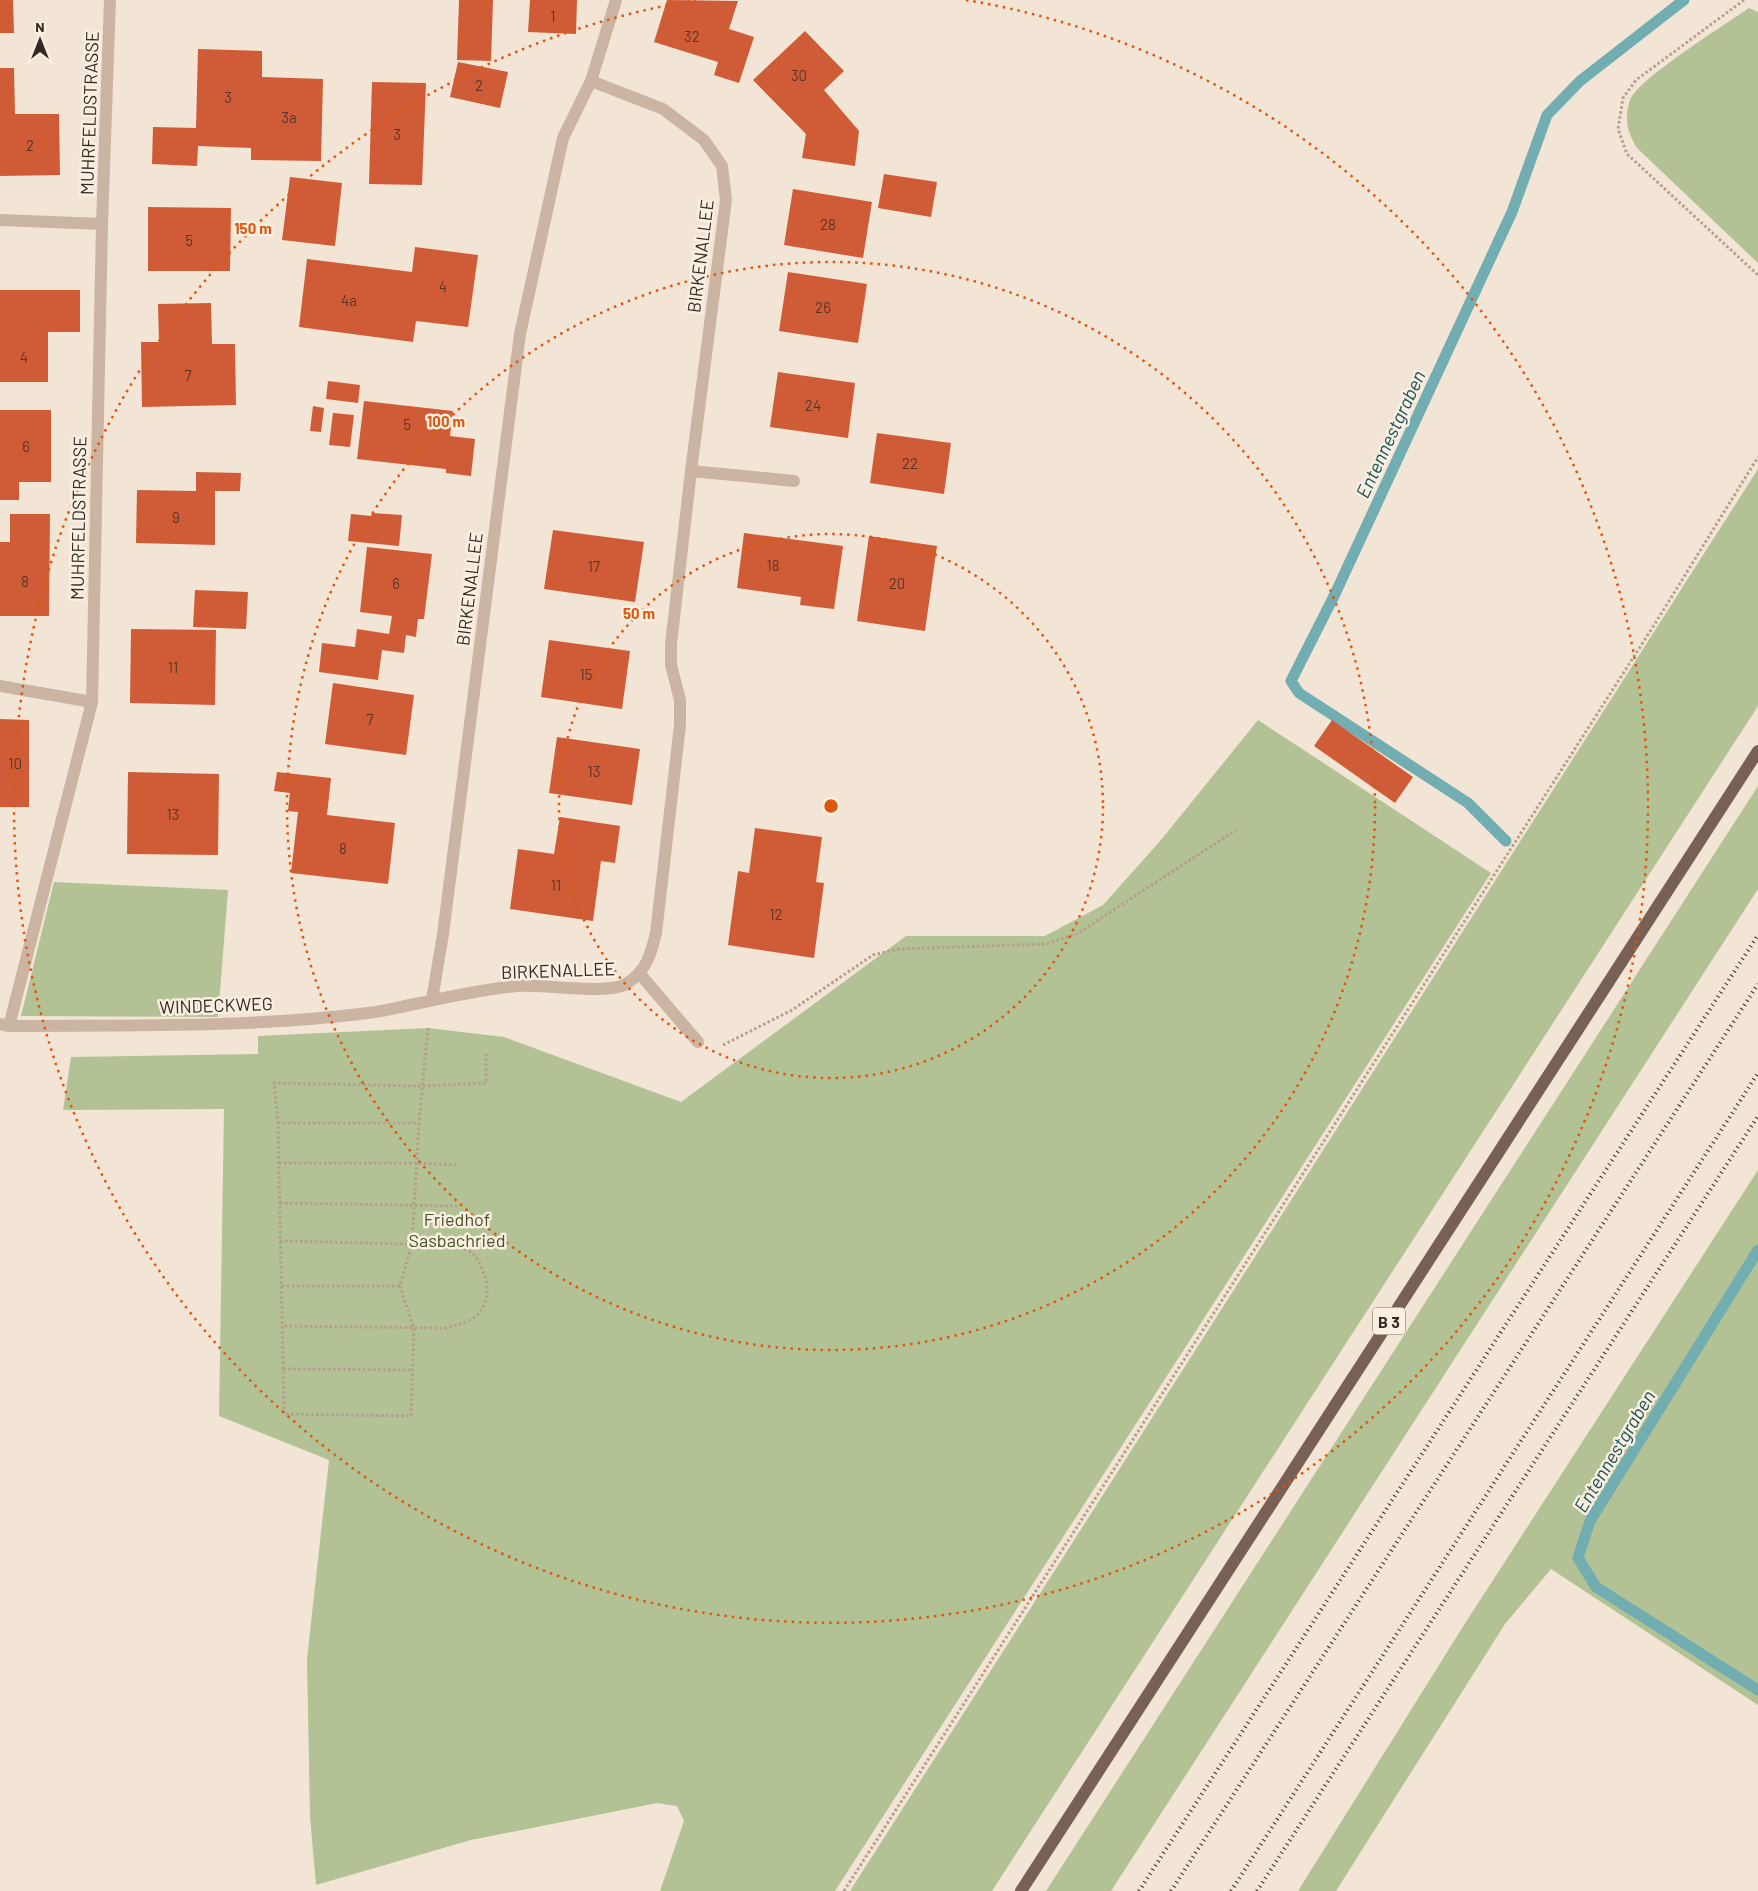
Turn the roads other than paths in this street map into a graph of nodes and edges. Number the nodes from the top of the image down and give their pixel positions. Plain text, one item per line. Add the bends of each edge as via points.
1 (110, 0) edge
2 (616, 0) edge
3 (591, 81) junction
4 (0, 220) edge
5 (102, 224) junction
6 (691, 471) junction
7 (794, 480) dead end
8 (0, 686) edge
9 (92, 702) junction
10 (1758, 751) edge
11 (639, 973) junction
12 (432, 1000) junction
13 (4, 1025) edge
14 (698, 1042) road end
15 (1021, 1891) edge

1 - 5 street, MUHRFELDSTRASSE
2 - 3 street, BIRKENALLEE
3 - 6 street, BIRKENALLEE via 663,109 704,140 722,166 726,200
3 - 12 street, BIRKENALLEE via 563,138 520,334
4 - 5 street
5 - 9 street, MUHRFELDSTRASSE
6 - 7 street
6 - 11 street, BIRKENALLEE via 671,644 671,665 680,700 680,725 656,933 649,961
8 - 9 street
9 - 13 street, MUHRFELDSTRASSE
10 - 15 main road, B 3
11 - 12 street, BIRKENALLEE via 626,984 604,989 518,986
11 - 14 street
12 - 13 street, WINDECKWEG via 370,1013 270,1022

